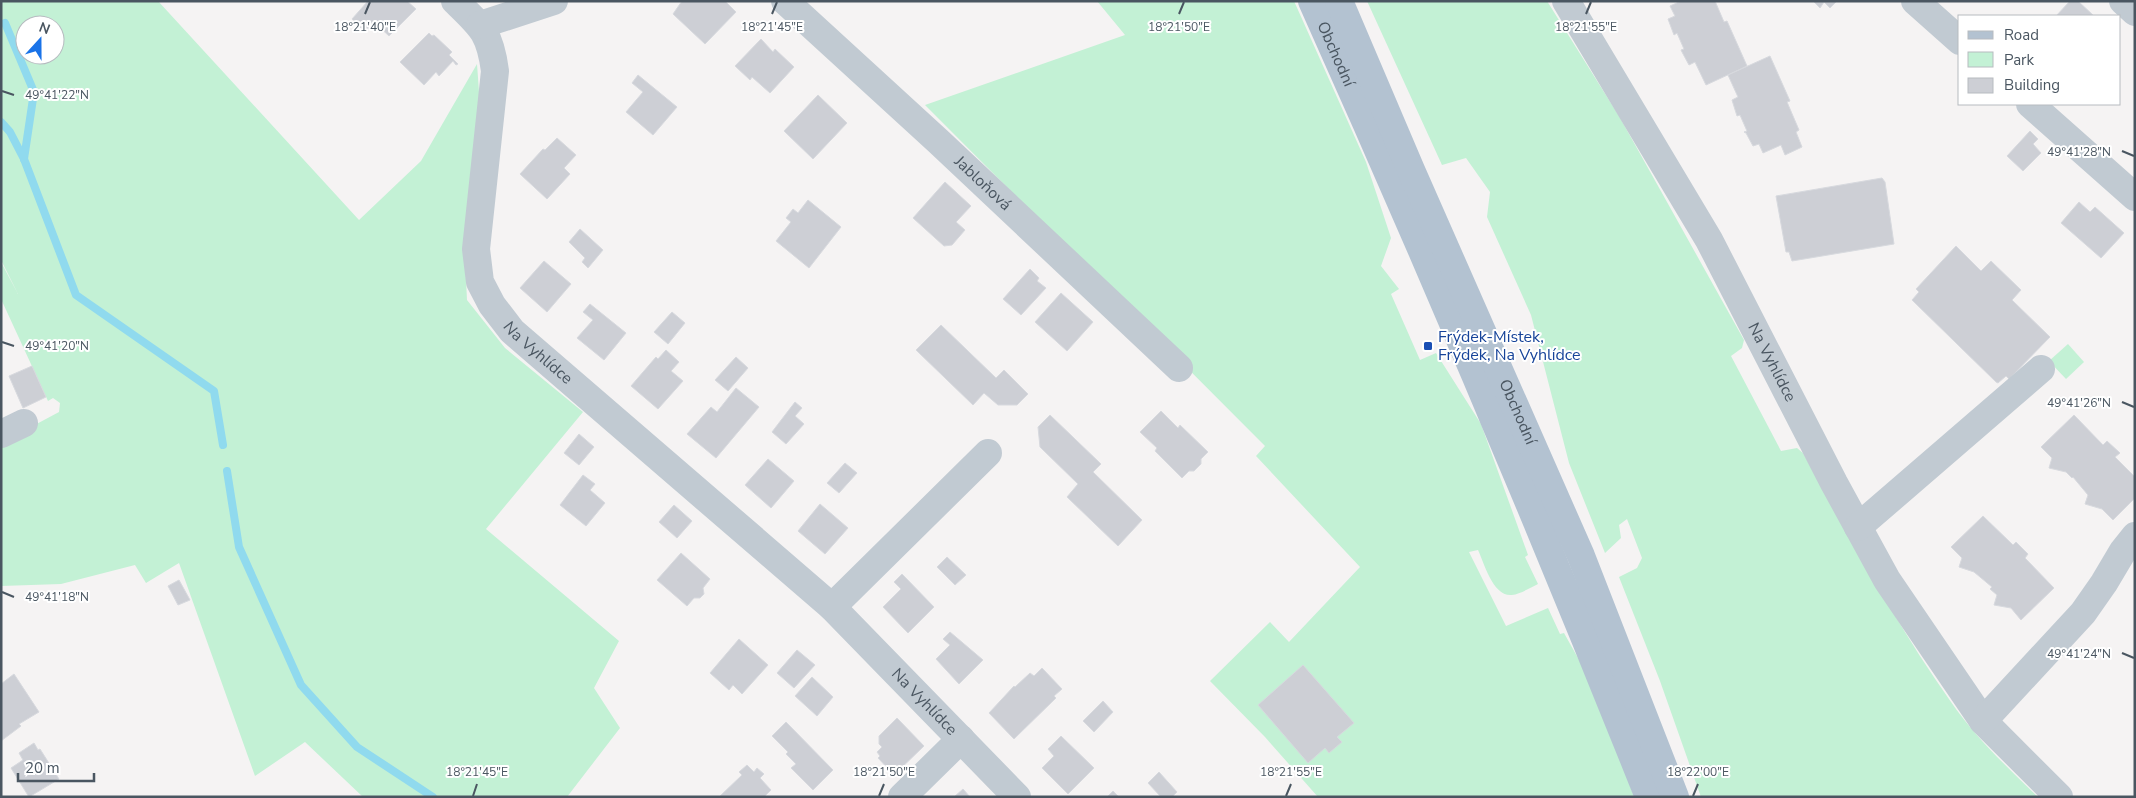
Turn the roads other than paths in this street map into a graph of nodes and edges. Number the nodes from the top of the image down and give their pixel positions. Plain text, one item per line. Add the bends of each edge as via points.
1 (455, 1) edge
2 (554, 1) edge
3 (785, 1) edge
4 (1312, 1) edge
5 (1339, 1) edge
6 (1566, 1) edge
7 (1916, 1) edge
8 (2124, 1) edge
9 (2135, 12) edge
10 (480, 25) junction
11 (1958, 39) edge
12 (2031, 105) edge
13 (2135, 197) edge
14 (1179, 368) dead end
15 (2041, 369) dead end
16 (988, 453) dead end
17 (1858, 527) junction
18 (2135, 536) edge
19 (832, 607) junction
20 (1983, 721) junction
21 (961, 739) junction
22 (902, 797) edge
23 (1017, 797) edge
24 (1649, 797) edge
25 (1676, 797) edge
26 (2059, 797) edge

1 - 10 street, Na Vyhlídce
2 - 10 street
3 - 14 street, Jabloňová
4 - 24 main road, Obchodní via 1391,177 1555,562
5 - 25 main road, Obchodní via 1581,556
6 - 17 street, Na Vyhlídce via 1709,240
7 - 11 street
8 - 9 street
10 - 19 street, Na Vyhlídce via 492,46 495,71 476,249 480,282 492,304 512,332
12 - 13 street
15 - 17 street
16 - 19 street
17 - 20 street, Na Vyhlídce via 1887,580
18 - 20 street via 2083,613
19 - 21 street, Na Vyhlídce
20 - 26 street, Na Vyhlídce
21 - 22 street
21 - 23 street, Na Vyhlídce

